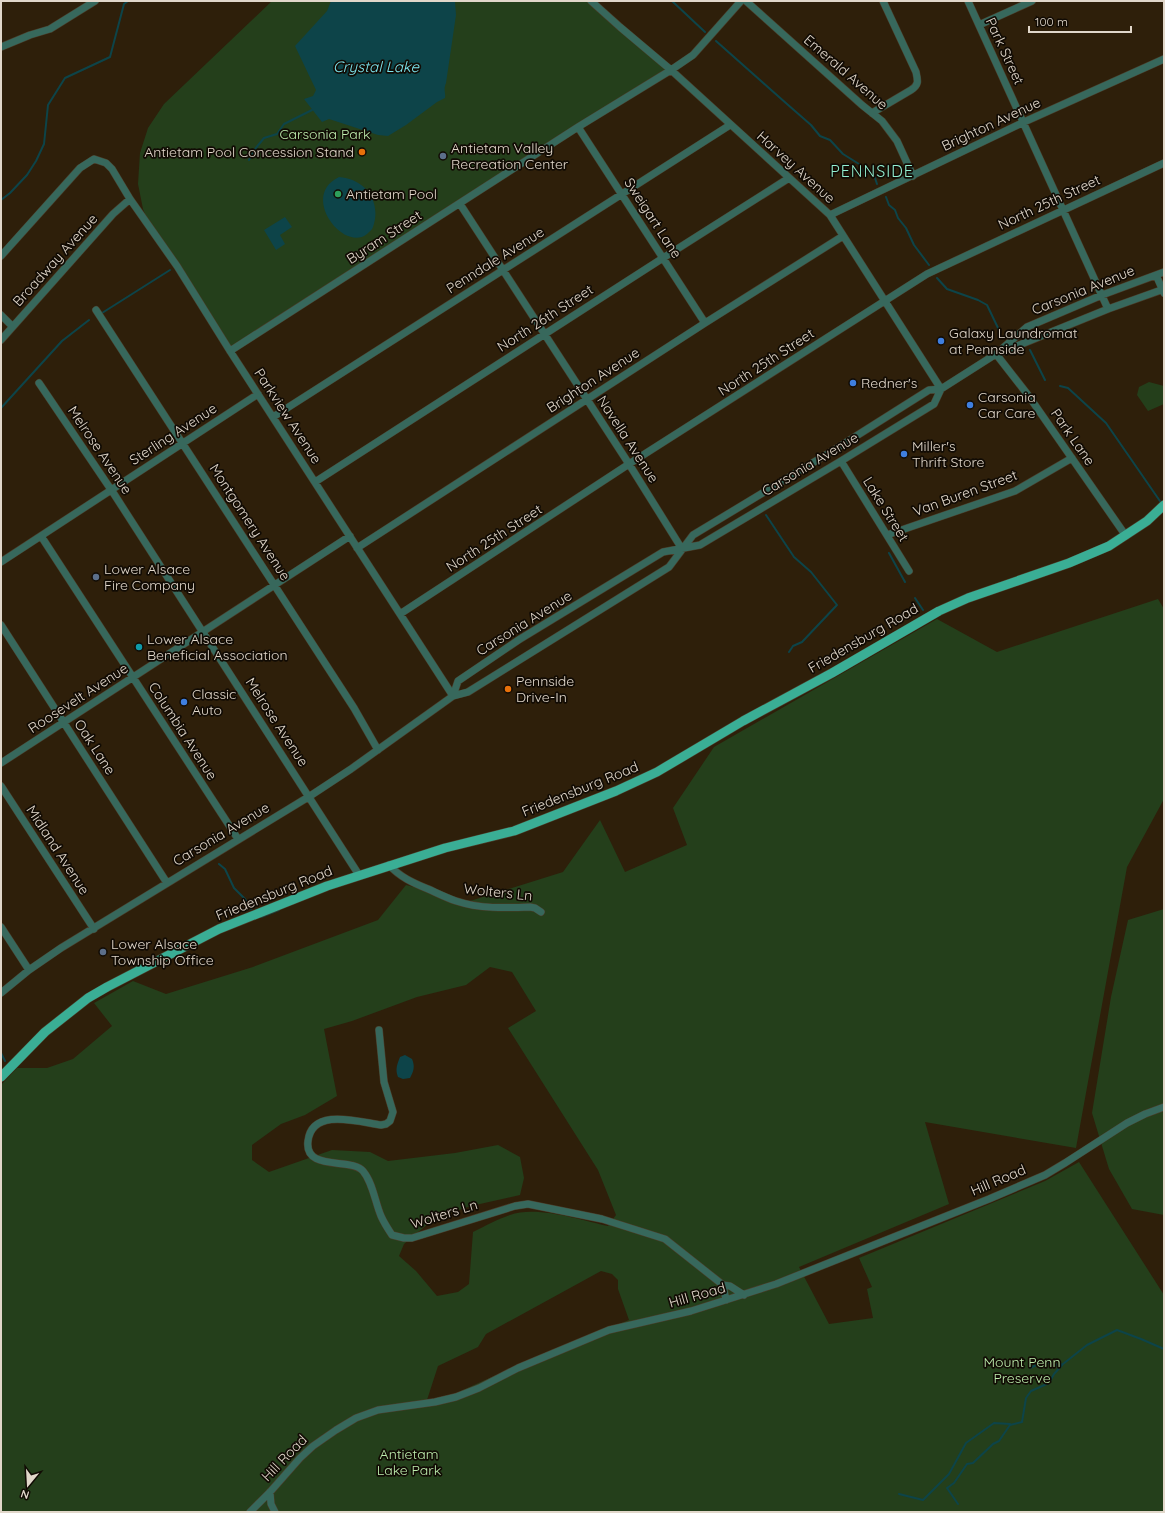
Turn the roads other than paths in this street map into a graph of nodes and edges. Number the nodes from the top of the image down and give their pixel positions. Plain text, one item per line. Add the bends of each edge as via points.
1 (95, 1) edge
2 (591, 1) edge
3 (741, 1) edge
4 (746, 1) edge
5 (883, 1) edge
6 (968, 1) edge
7 (1030, 2) edge
8 (87, 4) edge
9 (979, 25) junction
10 (1, 47) edge
11 (1164, 59) edge
12 (671, 70) junction
13 (872, 112) junction
14 (1024, 122) junction
15 (730, 125) junction
16 (578, 127) junction
17 (1164, 163) edge
18 (913, 176) junction
19 (789, 178) junction
20 (622, 195) junction
21 (130, 199) junction
22 (460, 204) junction
23 (1063, 210) junction
24 (830, 216) junction
25 (843, 236) junction
26 (1, 256) edge
27 (663, 258) junction
28 (502, 270) junction
29 (1164, 272) edge
30 (1156, 275) junction
31 (1164, 291) edge
32 (1102, 295) junction
33 (884, 302) junction
34 (1108, 309) junction
35 (96, 310) dead end
36 (1, 316) edge
37 (705, 323) junction
38 (12, 326) junction
39 (544, 334) junction
40 (1, 340) edge
41 (230, 351) junction
42 (996, 354) junction
43 (39, 383) dead end
44 (941, 388) junction
45 (258, 394) junction
46 (587, 399) junction
47 (273, 417) junction
48 (183, 443) junction
49 (1072, 458) junction
50 (841, 461) junction
51 (629, 464) junction
52 (316, 482) junction
53 (111, 489) junction
54 (1164, 505) edge
55 (887, 535) junction
56 (41, 536) junction
57 (350, 536) junction
58 (1126, 536) junction
59 (358, 548) junction
60 (682, 548) junction
61 (1, 562) edge
62 (909, 570) dead end
63 (275, 585) junction
64 (400, 614) junction
65 (1, 625) edge
66 (203, 632) junction
67 (133, 677) junction
68 (454, 696) junction
69 (64, 723) junction
70 (378, 750) junction
71 (1, 763) edge
72 (1, 786) edge
73 (310, 796) junction
74 (238, 839) junction
75 (389, 865) junction
76 (360, 875) junction
77 (167, 883) junction
78 (541, 912) dead end
79 (1, 927) edge
80 (94, 929) junction
81 (29, 970) junction
82 (1, 993) edge
83 (379, 1030) dead end
84 (1, 1077) edge
85 (1164, 1107) edge
86 (723, 1285) junction
87 (744, 1294) junction
88 (726, 1300) junction
89 (270, 1492) junction
90 (250, 1512) edge
91 (275, 1512) edge

1 - 8 street
2 - 12 street, Harvey Avenue
3 - 12 street, Byram Street via 693,55
4 - 13 street, Emerald Avenue
5 - 13 street via 916,72 918,82 916,87
6 - 9 street, Park Street
7 - 9 street
8 - 10 street via 50,29
9 - 14 street, Park Street
11 - 14 street, Brighton Avenue
12 - 15 street, Harvey Avenue
12 - 16 street, Byram Street
13 - 18 street, Emerald Avenue via 897,141
14 - 18 street, Brighton Avenue
14 - 23 street, Park Street
15 - 19 street, Harvey Avenue
15 - 20 street, Penndale Avenue
16 - 20 street, Sweigart Lane
16 - 22 street, Byram Street
17 - 23 street, North 25th Street
18 - 24 street, Brighton Avenue
19 - 24 street, Harvey Avenue
19 - 27 street, North 26th Street
20 - 27 street, Sweigart Lane
20 - 28 street, Penndale Avenue
21 - 26 street, Parkview Avenue via 112,169 106,163 94,159 70,178
21 - 38 street, Broadway Avenue via 113,214
21 - 41 street, Parkview Avenue via 177,266
22 - 28 street, Navella Avenue
22 - 41 street, Byram Street
23 - 32 street, Park Street
23 - 33 street, North 25th Street via 927,274
24 - 25 street, Harvey Avenue
25 - 33 street, Harvey Avenue
25 - 37 street, Brighton Avenue
27 - 37 street, Sweigart Lane
27 - 39 street, North 26th Street
28 - 39 street, Navella Avenue
28 - 47 street, Penndale Avenue
29 - 30 street, Carsonia Avenue
30 - 31 street
30 - 32 street, Carsonia Avenue
31 - 34 street, Carsonia Avenue
32 - 34 street, Park Street
32 - 42 street, Carsonia Avenue via 1027,327
33 - 44 street, Harvey Avenue
33 - 51 street, North 25th Street
34 - 42 street, Carsonia Avenue
35 - 48 street, Montgomery Avenue
36 - 38 street
37 - 46 street, Brighton Avenue
38 - 40 street, Broadway Avenue
39 - 46 street, Navella Avenue
39 - 52 street, North 26th Street
41 - 45 street, Parkview Avenue
42 - 44 street, Carsonia Avenue
42 - 49 street, Park Lane
43 - 53 street, Melrose Avenue
44 - 50 street, Carsonia Avenue via 934,404
44 - 60 street, Carsonia Avenue via 929,390 693,535
45 - 47 street, Parkview Avenue
45 - 48 street, Sterling Avenue
46 - 51 street, Navella Avenue
46 - 59 street, Brighton Avenue
47 - 52 street, Parkview Avenue
48 - 53 street, Sterling Avenue
48 - 63 street, Montgomery Avenue
49 - 55 street, Van Buren Street via 1015,491
49 - 58 street, Park Lane
50 - 55 street, Lake Street
50 - 60 street, Carsonia Avenue via 700,545
51 - 60 street, Navella Avenue
51 - 64 street, North 25th Street
52 - 57 street, Parkview Avenue
53 - 56 street, Sterling Avenue
53 - 66 street, Melrose Avenue
54 - 58 main road, Friedensburg Road
55 - 62 street, Lake Street
56 - 61 street, Sterling Avenue
56 - 67 street, Columbia Avenue
57 - 59 street, Parkview Avenue
57 - 63 street, Roosevelt Avenue
58 - 75 main road, Friedensburg Road via 1092,554 968,598 939,611 657,772 627,786 514,831
59 - 64 street, Parkview Avenue
60 - 68 street, Carsonia Avenue via 669,567 468,692
60 - 68 street, Carsonia Avenue via 663,552 520,639 458,681
63 - 66 street, Roosevelt Avenue
63 - 70 street, Montgomery Avenue
64 - 68 street, Parkview Avenue
65 - 69 street, Oak Lane
66 - 67 street, Roosevelt Avenue
66 - 73 street, Melrose Avenue
67 - 69 street, Roosevelt Avenue
67 - 74 street, Columbia Avenue
68 - 70 street, Carsonia Avenue
69 - 71 street, Roosevelt Avenue
69 - 77 street, Oak Lane
70 - 73 street, Carsonia Avenue
72 - 80 street, Midland Avenue
73 - 74 street, Carsonia Avenue
73 - 76 street, Melrose Avenue
74 - 77 street, Carsonia Avenue
75 - 76 main road, Friedensburg Road
75 - 78 street, Wolters Ln via 397,874 455,901 493,908 530,907
76 - 84 main road, Friedensburg Road via 219,929 107,987 59,1020
77 - 80 street, Carsonia Avenue
79 - 81 street
80 - 81 street, Carsonia Avenue
81 - 82 street, Carsonia Avenue
83 - 86 street, Wolters Ln via 384,1082 393,1112 390,1121 381,1125 339,1119 323,1120 312,1128 308,1146 318,1160 362,1170 368,1179 381,1218 392,1235 412,1238 528,1204 602,1218 665,1239
85 - 87 street, Hill Road via 1127,1123 1065,1163 1033,1180 813,1270
86 - 87 street
86 - 88 street
87 - 88 street, Hill Road
88 - 89 street, Hill Road via 609,1330 456,1397 378,1410 356,1418 313,1446
89 - 90 street, Hill Road
89 - 91 street

